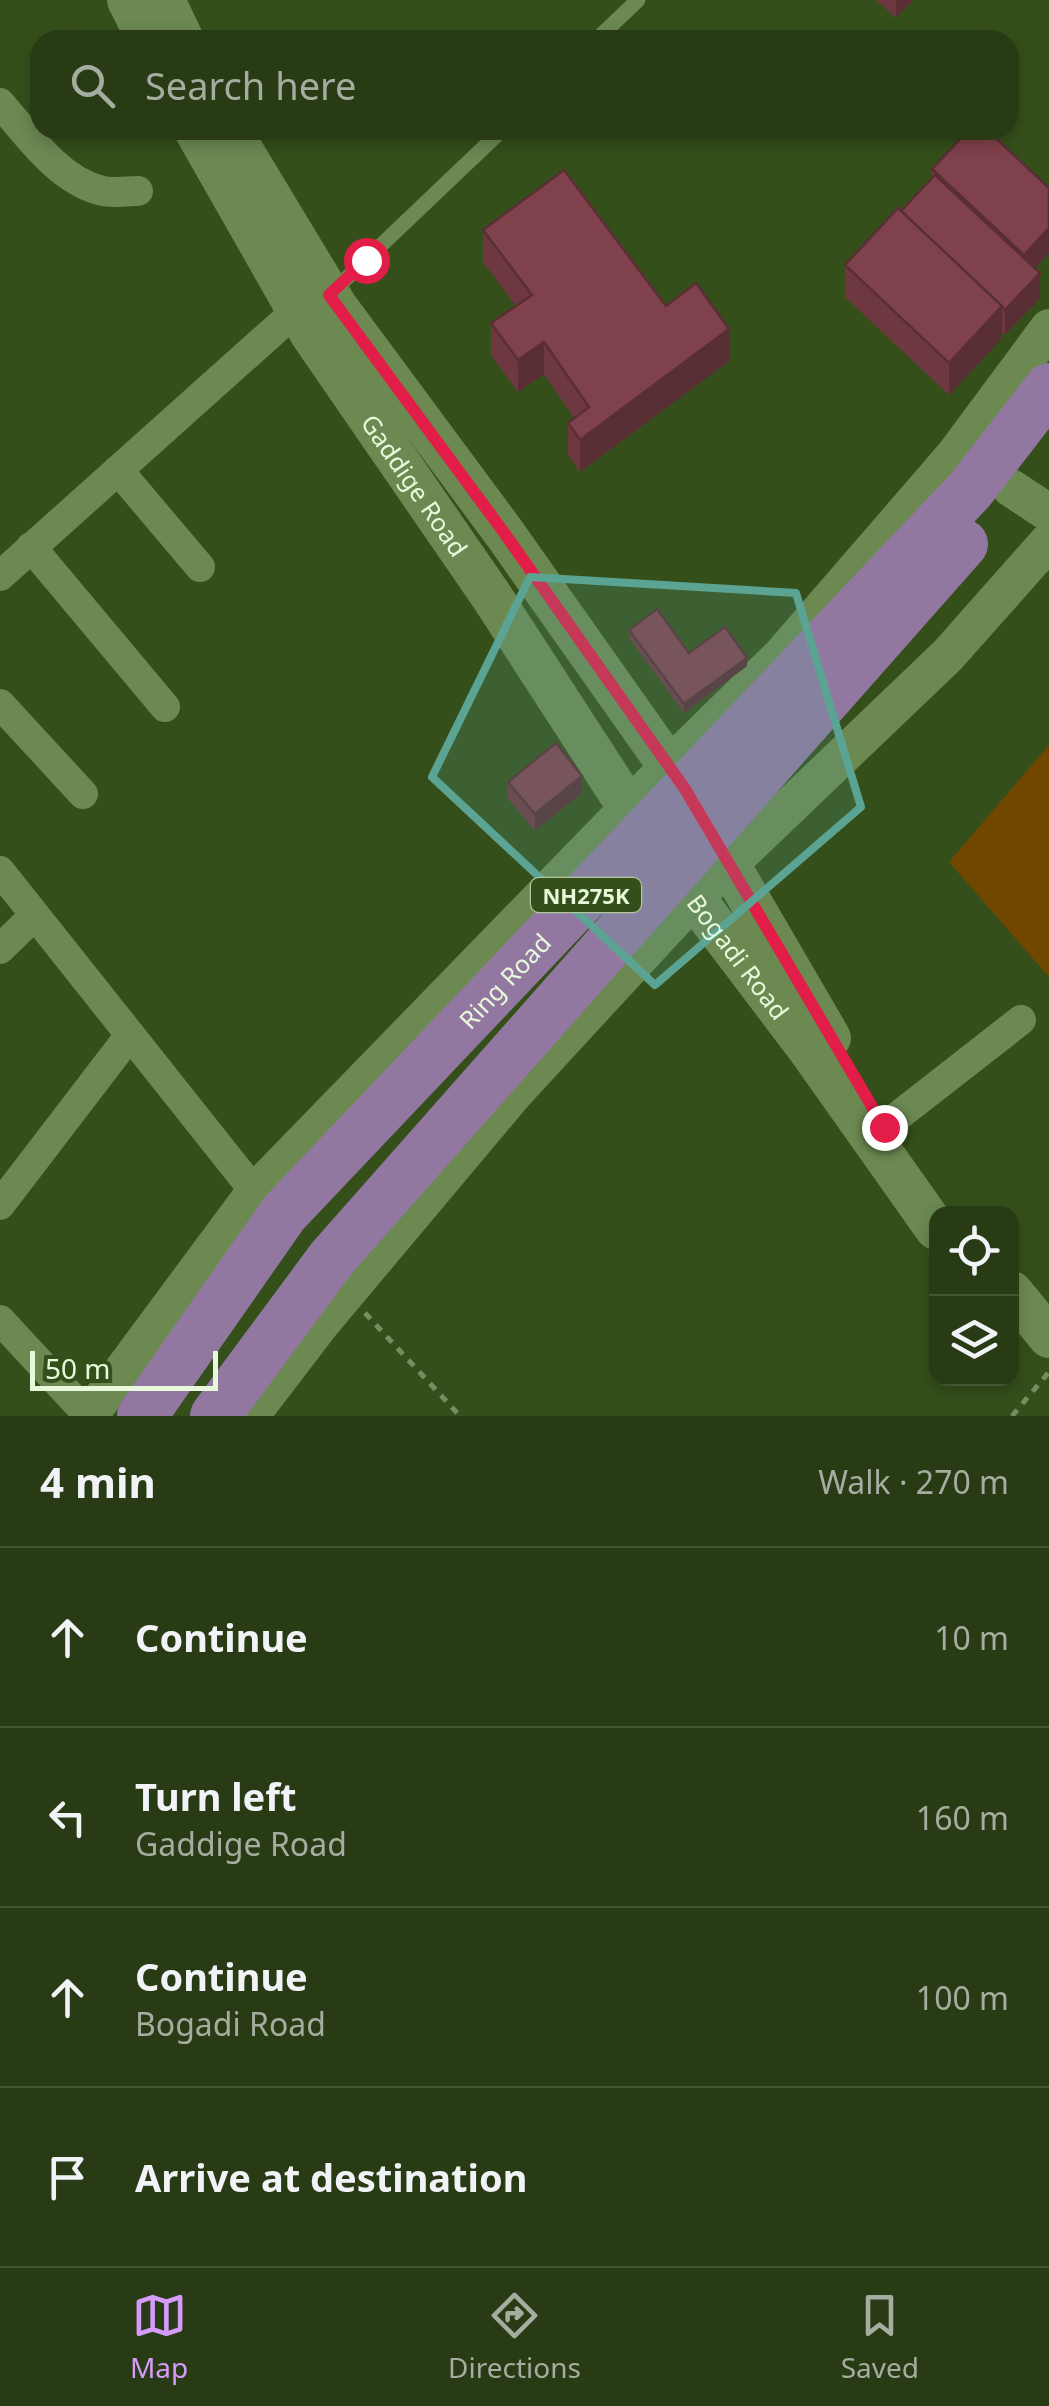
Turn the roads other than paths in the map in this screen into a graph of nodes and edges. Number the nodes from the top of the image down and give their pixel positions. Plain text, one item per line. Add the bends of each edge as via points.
1 (128, 0) edge
2 (164, 0) edge
3 (638, 0) edge
4 (143, 30) edge
5 (178, 30) edge
6 (606, 30) edge
7 (0, 103) edge
8 (30, 137) edge
9 (33, 140) edge
10 (202, 140) edge
11 (235, 140) edge
12 (491, 140) edge
13 (138, 191) dead end
14 (313, 303) junction
15 (1049, 328) edge
16 (1049, 388) edge
17 (1049, 441) edge
18 (118, 470) junction
19 (1030, 501) edge
20 (1049, 541) edge
21 (31, 547) junction
22 (200, 567) dead end
23 (0, 576) edge
24 (0, 704) edge
25 (165, 708) dead end
26 (677, 778) junction
27 (84, 794) dead end
28 (718, 849) junction
29 (661, 852) junction
30 (0, 872) edge
31 (34, 916) junction
32 (0, 949) edge
33 (1021, 1020) dead end
34 (130, 1035) junction
35 (356, 1111) junction
36 (884, 1127) junction
37 (255, 1192) junction
38 (0, 1205) edge
39 (940, 1206) edge
40 (929, 1219) edge
41 (384, 1222) junction
42 (1015, 1296) edge
43 (0, 1320) edge
44 (1019, 1327) edge
45 (1049, 1337) edge
46 (1049, 1364) edge
47 (89, 1416) edge
48 (142, 1416) edge
49 (214, 1416) edge
50 (250, 1416) edge

1 - 4 main road
2 - 5 main road
3 - 6 lane
7 - 8 street
9 - 13 street via 74,179 101,191
10 - 14 main road, Gaddige Road
11 - 14 main road, Gaddige Road
12 - 14 lane
14 - 18 street
14 - 26 main road, Gaddige Road via 505,534
14 - 29 main road, Gaddige Road via 492,596
15 - 26 street via 954,456
16 - 26 highway, Ring Road / NH275K via 970,490
17 - 19 highway, Ring Road / NH275K
18 - 21 street
18 - 22 street
19 - 28 highway, Ring Road / NH275K
20 - 28 street via 948,655
21 - 23 street
21 - 25 street
24 - 27 street
26 - 28 main road, Bogadi Road
26 - 29 highway, Ring Road / NH275K
28 - 29 highway, Ring Road / NH275K
28 - 36 main road, Bogadi Road
29 - 35 highway, Ring Road / NH275K
29 - 40 main road, Bogadi Road
29 - 41 highway, Ring Road / NH275K
30 - 31 street
31 - 32 street
31 - 34 street
33 - 36 street
34 - 37 street
34 - 38 street
35 - 37 street
35 - 48 highway, Ring Road / NH275K
36 - 39 main road, Bogadi Road
37 - 47 street
41 - 49 highway, Ring Road / NH275K via 332,1258
41 - 50 street via 346,1293
42 - 45 main road
43 - 47 street
44 - 46 main road

